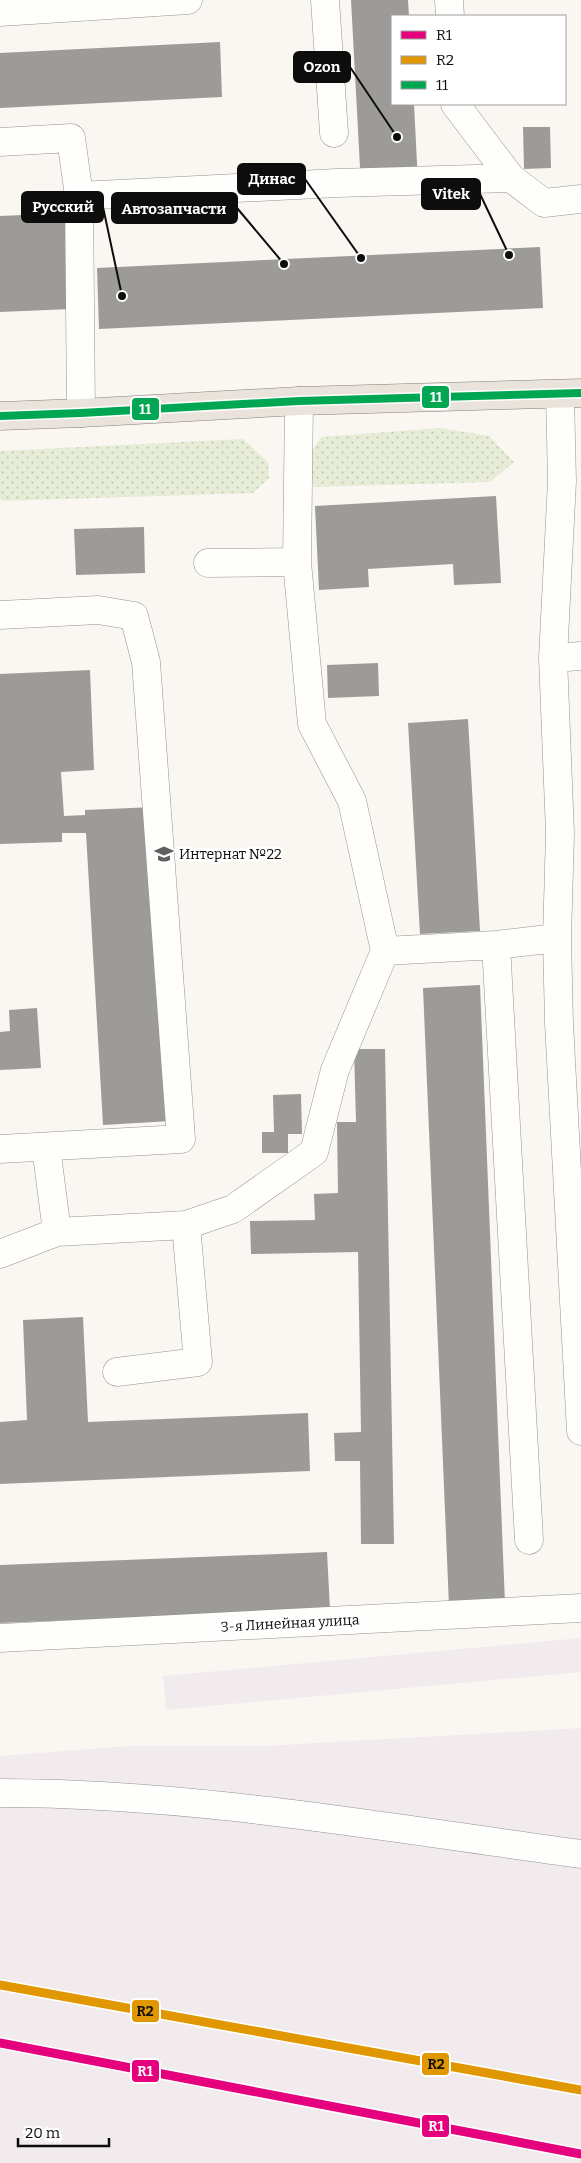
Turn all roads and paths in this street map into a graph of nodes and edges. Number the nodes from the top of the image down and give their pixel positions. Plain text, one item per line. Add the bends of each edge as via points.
1 (188, 0) edge
2 (325, 0) edge
3 (449, 0) edge
4 (0, 12) edge
5 (450, 15) edge
6 (456, 105) edge
7 (334, 134) dead end
8 (0, 142) edge
9 (511, 178) junction
10 (79, 196) junction
11 (581, 199) edge
12 (570, 394) edge
13 (299, 402) junction
14 (81, 413) junction
15 (0, 416) edge
16 (571, 481) edge
17 (297, 562) junction
18 (208, 563) dead end
19 (0, 615) edge
20 (581, 656) edge
21 (553, 658) junction
22 (571, 832) edge
23 (557, 938) junction
24 (496, 945) junction
25 (385, 952) junction
26 (570, 1022) edge
27 (46, 1146) junction
28 (0, 1149) edge
29 (576, 1224) edge
30 (186, 1225) junction
31 (57, 1232) junction
32 (0, 1254) edge
33 (117, 1372) dead end
34 (581, 1427) edge
35 (581, 1431) edge
36 (529, 1540) dead end
37 (581, 1608) edge
38 (0, 1638) edge
39 (0, 1793) edge
40 (581, 1854) edge

1 - 4 lane
2 - 7 lane
3 - 5 lane
6 - 9 lane
8 - 10 lane via 71,138
9 - 10 lane
9 - 11 lane via 544,203
10 - 14 lane
12 - 13 main road
12 - 16 lane
13 - 14 main road
13 - 17 lane
14 - 15 main road
16 - 21 lane
17 - 18 lane
17 - 25 lane via 312,724 352,801
19 - 27 lane via 98,610 134,616 146,662 181,1139
20 - 21 lane
21 - 22 lane
22 - 23 lane
23 - 24 lane
23 - 26 lane
24 - 25 lane
24 - 36 lane
25 - 30 lane via 335,1070 314,1152 233,1209
26 - 29 lane
27 - 28 lane
27 - 31 lane
29 - 34 lane
30 - 31 lane
30 - 33 lane via 198,1362
31 - 32 lane
34 - 35 lane
37 - 38 lane, 3-я Линейная улица
39 - 40 lane via 59,1793 236,1806

